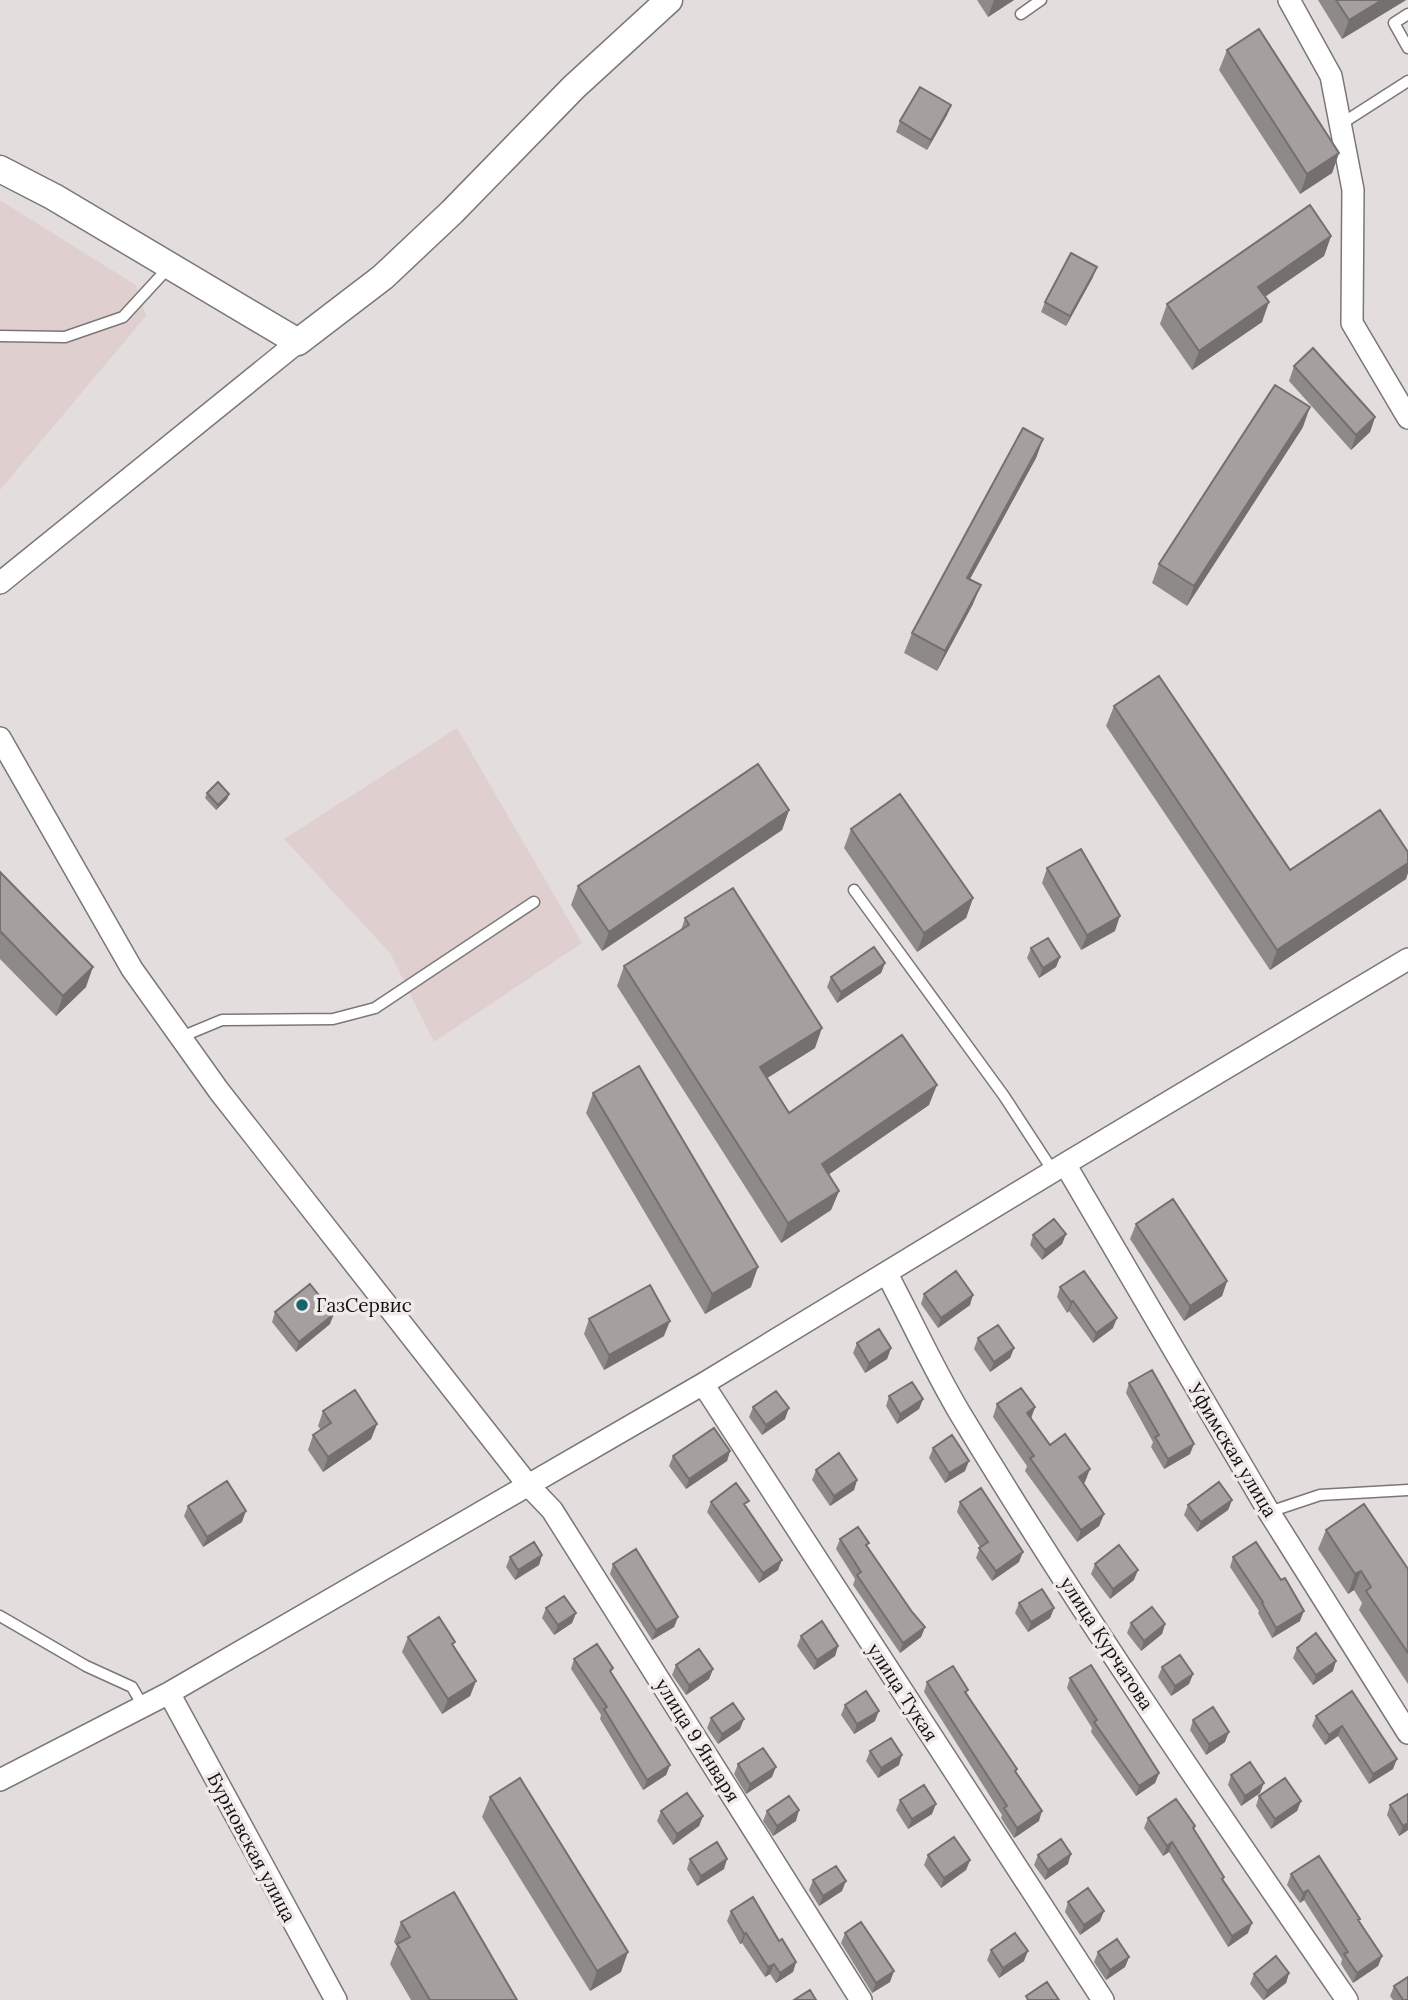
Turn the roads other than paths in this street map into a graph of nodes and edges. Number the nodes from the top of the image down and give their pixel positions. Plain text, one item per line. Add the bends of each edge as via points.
1 (669, 0) edge
2 (1041, 0) edge
3 (1289, 0) edge
4 (1021, 14) dead end
5 (1408, 14) edge
6 (1408, 48) edge
7 (1408, 81) edge
8 (1340, 124) junction
9 (0, 169) edge
10 (169, 267) junction
11 (0, 335) edge
12 (298, 342) junction
13 (1408, 418) edge
14 (0, 583) edge
15 (0, 738) edge
16 (853, 890) dead end
17 (534, 901) dead end
18 (1408, 959) edge
19 (181, 1037) junction
20 (1059, 1167) junction
21 (887, 1274) junction
22 (703, 1384) junction
23 (528, 1485) junction
24 (1408, 1490) edge
25 (1269, 1512) junction
26 (0, 1616) edge
27 (169, 1693) junction
28 (143, 1706) junction
29 (1408, 1732) edge
30 (0, 1780) edge
31 (336, 2000) edge
32 (861, 2000) edge
33 (1103, 2000) edge
34 (1347, 2000) edge

1 - 12 street via 574,87 383,277
2 - 4 lane
3 - 8 street via 1331,76
5 - 6 lane via 1394,23
7 - 8 lane
8 - 13 street via 1353,190 1352,323
9 - 10 street
10 - 11 lane via 123,317 65,337
10 - 12 street
12 - 14 street
15 - 19 street, улица 9 Января via 132,969
16 - 20 lane
17 - 19 lane via 375,1008 332,1019 222,1020
18 - 20 street
19 - 23 street, улица 9 Января
20 - 21 street
20 - 25 street, Уфимская улица
21 - 22 street
21 - 34 street, улица Курчатова via 960,1413 1214,1806
22 - 23 street
22 - 33 street, улица Тукая
23 - 27 street
23 - 32 street, улица 9 Января via 552,1510 618,1612
24 - 25 lane via 1320,1495
25 - 29 street, Уфимская улица
26 - 28 lane via 132,1688
27 - 28 street
27 - 31 street, Бурновская улица
28 - 30 street

